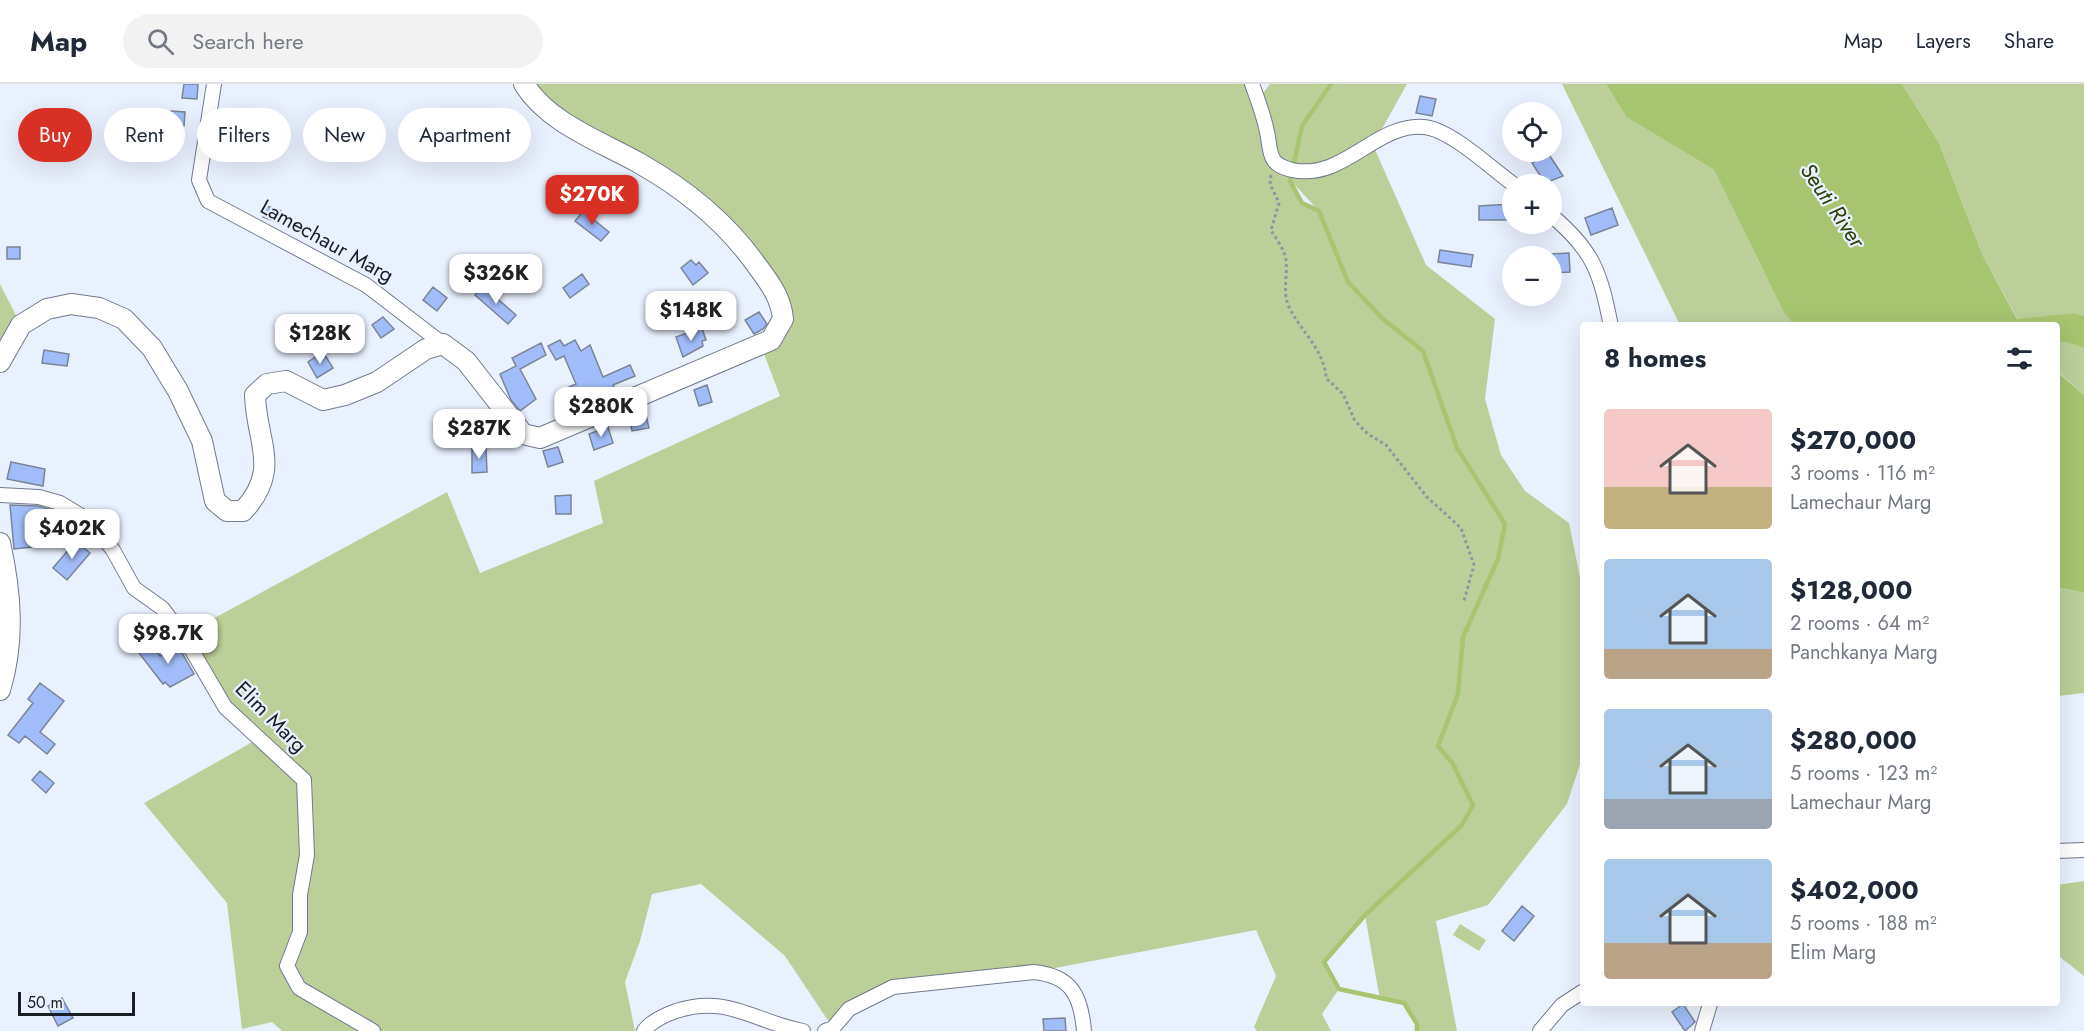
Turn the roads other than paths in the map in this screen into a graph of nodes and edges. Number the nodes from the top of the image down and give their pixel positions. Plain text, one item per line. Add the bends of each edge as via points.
1 (214, 84) edge
2 (524, 84) edge
3 (1252, 84) edge
4 (1502, 177) edge
5 (1562, 225) edge
6 (1610, 322) edge
7 (443, 344) junction
8 (0, 362) edge
9 (0, 495) edge
10 (0, 543) edge
11 (0, 690) edge
12 (2084, 850) edge
13 (2060, 851) edge
14 (1580, 993) edge
15 (1709, 1006) edge
16 (373, 1031) edge
17 (644, 1031) edge
18 (803, 1031) edge
19 (825, 1031) edge
20 (1084, 1031) edge
21 (1540, 1031) edge
22 (1702, 1031) edge

1 - 7 street, Lamechaur Marg via 199,180 208,201 366,285
2 - 7 street, Lamechaur Marg via 532,98 563,121 679,187 714,214 776,292 783,319 779,331 761,346 540,438 523,434 466,361
3 - 4 street via 1277,163 1304,172 1326,169 1390,134 1426,127 1448,137
5 - 6 street via 1593,260
7 - 8 street via 426,349 377,382 345,395 323,400 286,381 267,384 255,395 256,418 265,446 264,470 258,496 243,512 227,511 215,501 202,441 178,391 152,348 124,319 99,308 71,304 47,309 21,326
9 - 16 street, Elim Marg via 39,497 60,503 97,530 134,588 162,608 183,635 225,707 304,780 308,855 300,895 300,932 287,966 299,988
10 - 11 street via 8,579 11,623
12 - 13 street
14 - 21 street via 1562,1005
15 - 22 street
17 - 18 street via 668,1014 697,1004 727,1007
19 - 20 street via 833,1028 849,1009 893,987 1034,972 1056,974 1073,991 1082,1011

